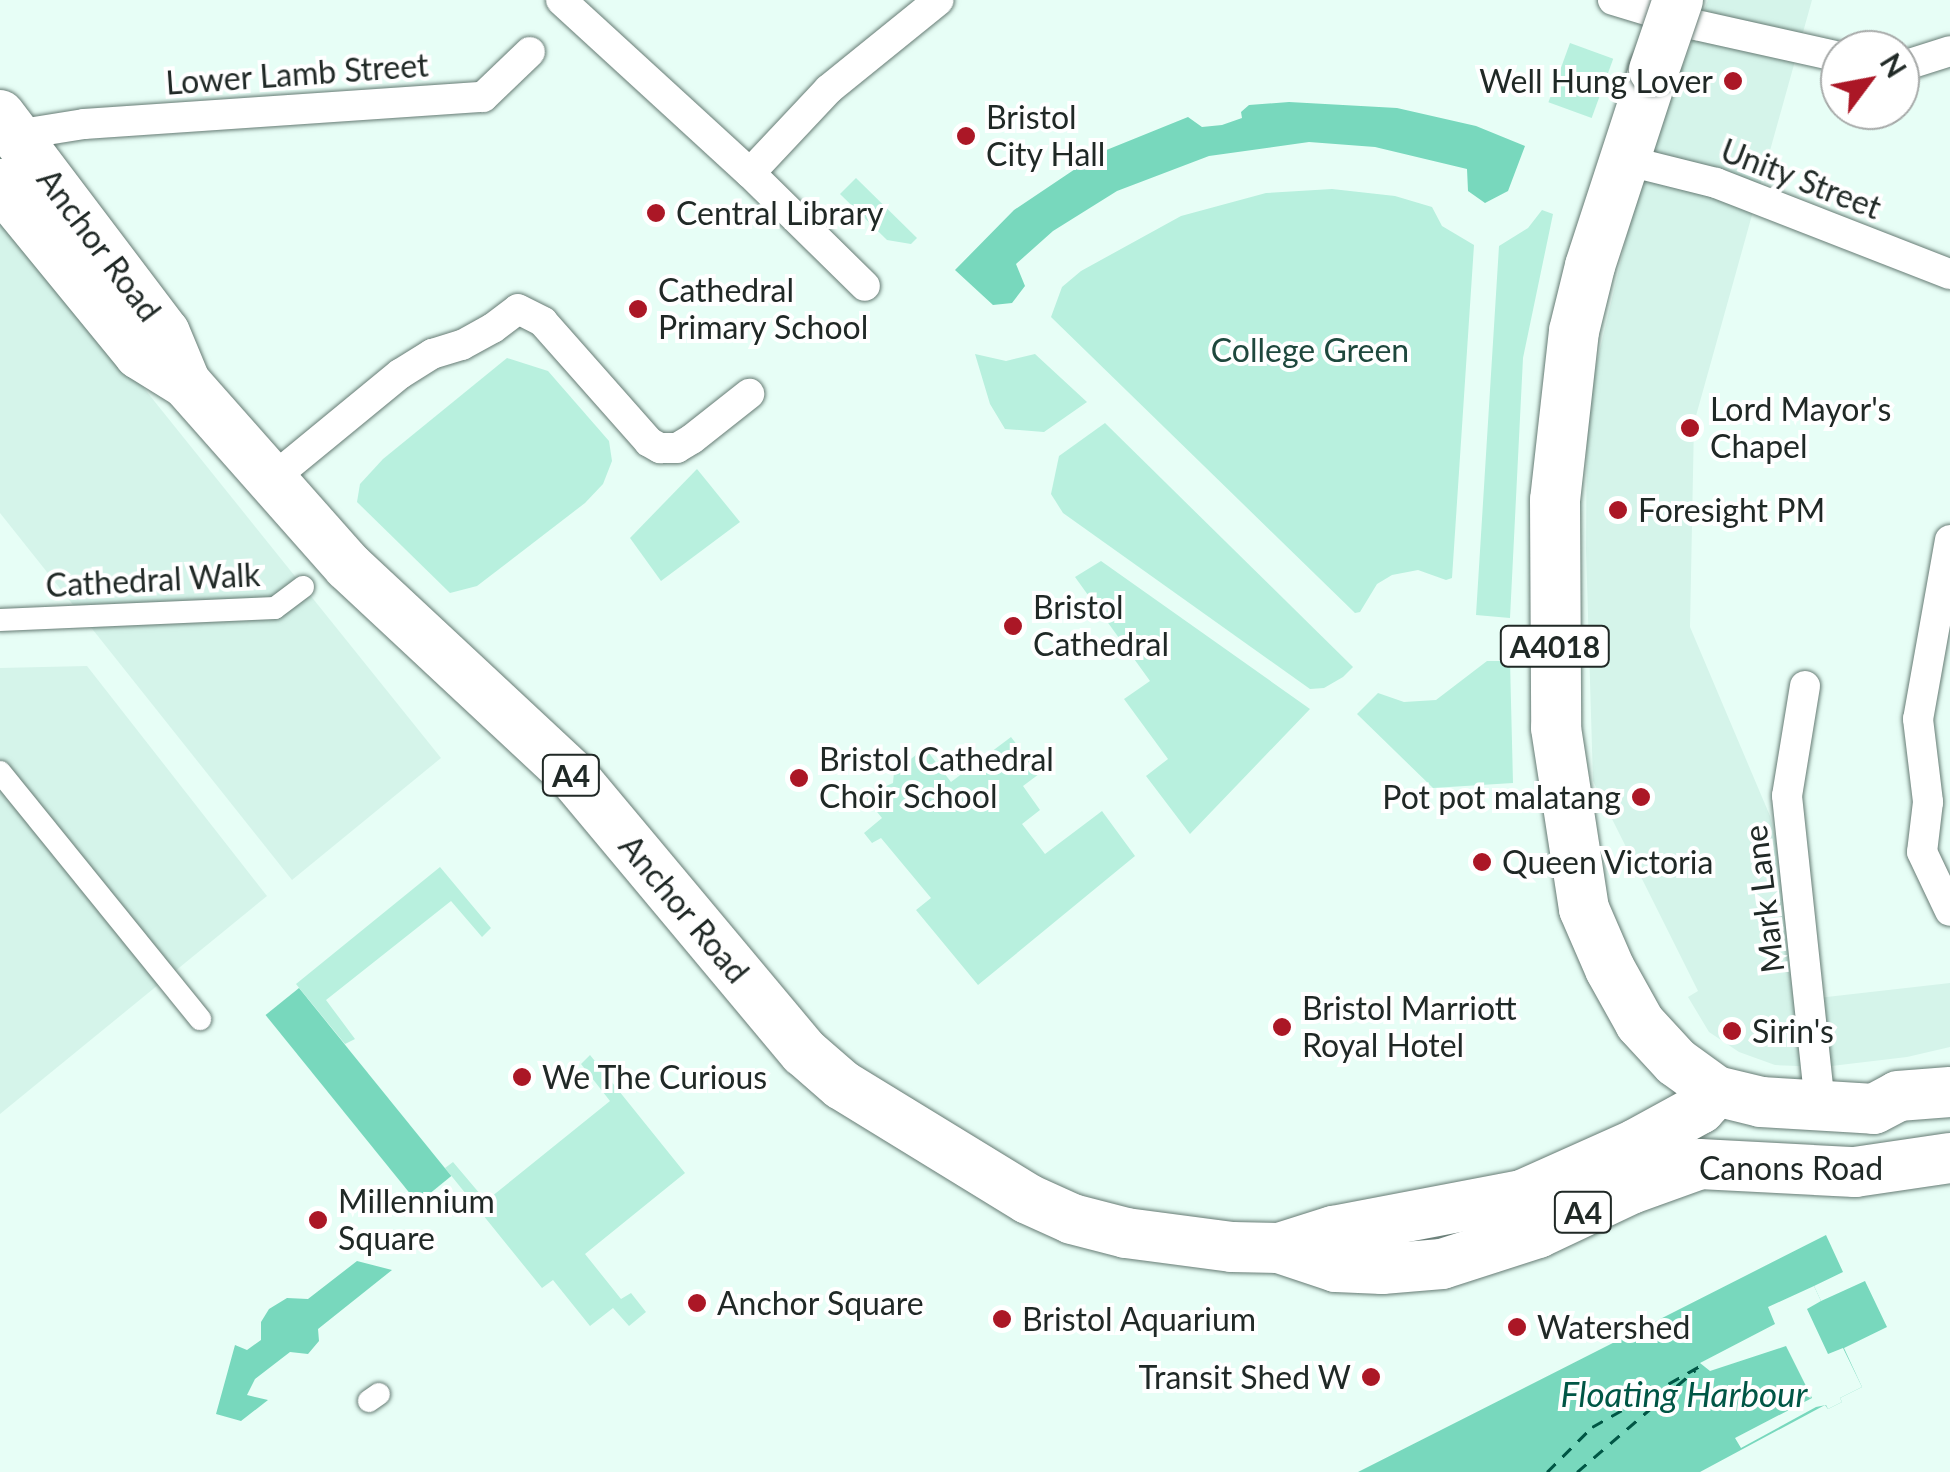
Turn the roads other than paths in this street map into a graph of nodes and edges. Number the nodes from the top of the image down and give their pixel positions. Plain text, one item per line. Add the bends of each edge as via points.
1 (561, 0) edge
2 (939, 0) edge
3 (1614, 0) edge
4 (1678, 0) edge
5 (1950, 50) edge
6 (530, 52) dead end
7 (1820, 54) edge
8 (1920, 60) edge
9 (14, 147) edge
10 (1624, 160) junction
11 (750, 173) junction
12 (1950, 274) edge
13 (865, 286) dead end
14 (749, 394) dead end
15 (272, 478) junction
16 (1949, 559) edge
17 (303, 587) dead end
18 (0, 620) edge
19 (1805, 686) dead end
20 (0, 772) edge
21 (1950, 911) edge
22 (200, 1018) dead end
23 (1716, 1091) junction
24 (1950, 1092) edge
25 (1820, 1106) junction
26 (1874, 1109) junction
27 (1950, 1125) edge
28 (1950, 1158) edge
29 (1256, 1247) junction

1 - 11 street
2 - 11 street via 828,88
3 - 7 street
4 - 10 main road, A4018, bridge
5 - 8 street
6 - 9 street, Lower Lamb Street via 483,97 84,124
9 - 15 main road, Anchor Road / A4 via 165,333 186,383
10 - 12 street, Unity Street via 1716,183
10 - 23 main road, A4018 via 1590,266 1564,394 1555,500 1556,728 1584,909 1610,970 1640,1023 1676,1062
11 - 13 street
14 - 15 street via 692,440 660,448 543,322 518,309 494,328 400,374
15 - 29 main road, Anchor Road / A4 via 348,566 572,776 804,1052 842,1085 1072,1219
16 - 21 street via 1918,718 1928,802 1922,852
17 - 18 street, Cathedral Walk via 275,608
19 - 25 street, Mark Lane via 1787,796
20 - 22 street
23 - 25 main road, A4018
23 - 29 main road, A4 via 1700,1109 1636,1144 1522,1195
24 - 26 main road, A4018 via 1898,1096
25 - 26 main road, A4018
26 - 27 main road, A4018 via 1896,1126
28 - 29 main road, Canons Road / A4 via 1855,1172 1700,1164 1538,1233 1442,1264 1336,1267

